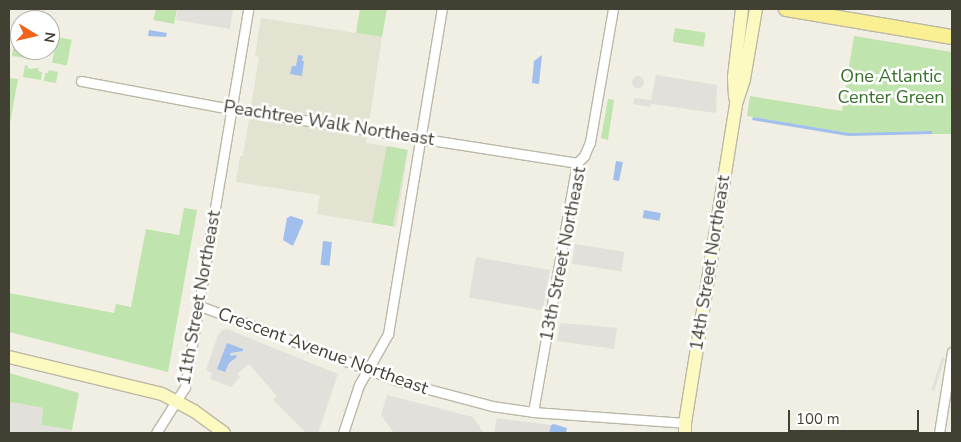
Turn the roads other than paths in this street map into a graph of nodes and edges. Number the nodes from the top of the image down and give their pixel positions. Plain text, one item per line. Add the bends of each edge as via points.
1 (248, 9) edge
2 (442, 9) edge
3 (613, 9) edge
4 (742, 9) edge
5 (756, 9) edge
6 (786, 9) edge
7 (952, 37) edge
8 (81, 81) dead end
9 (736, 104) junction
10 (232, 109) junction
11 (421, 138) junction
12 (577, 163) junction
13 (200, 306) junction
14 (952, 352) edge
15 (9, 357) edge
16 (368, 370) junction
17 (178, 401) junction
18 (533, 412) junction
19 (683, 430) edge
20 (156, 433) edge
21 (224, 433) edge
22 (343, 433) edge
23 (938, 433) edge

1 - 10 street, 11th Street Northeast
2 - 11 street
3 - 12 street, 13th Street Northeast via 590,142
4 - 9 main road, 14th Street Northeast via 734,77
5 - 9 main road, 14th Street Northeast via 744,79
6 - 7 main road
8 - 10 street, Peachtree Walk Northeast
9 - 19 main road, 14th Street Northeast
10 - 11 street, Peachtree Walk Northeast
10 - 13 street, 11th Street Northeast
11 - 12 street, Peachtree Walk Northeast
11 - 16 street via 388,334
12 - 18 street, 13th Street Northeast
13 - 16 street, Crescent Avenue Northeast
13 - 17 street, 11th Street Northeast via 185,388
14 - 23 street
15 - 17 main road via 162,394
16 - 18 street, Crescent Avenue Northeast via 492,406
16 - 22 street
17 - 20 street, 11th Street Northeast
17 - 21 main road
18 - 19 street, Crescent Avenue Northeast

